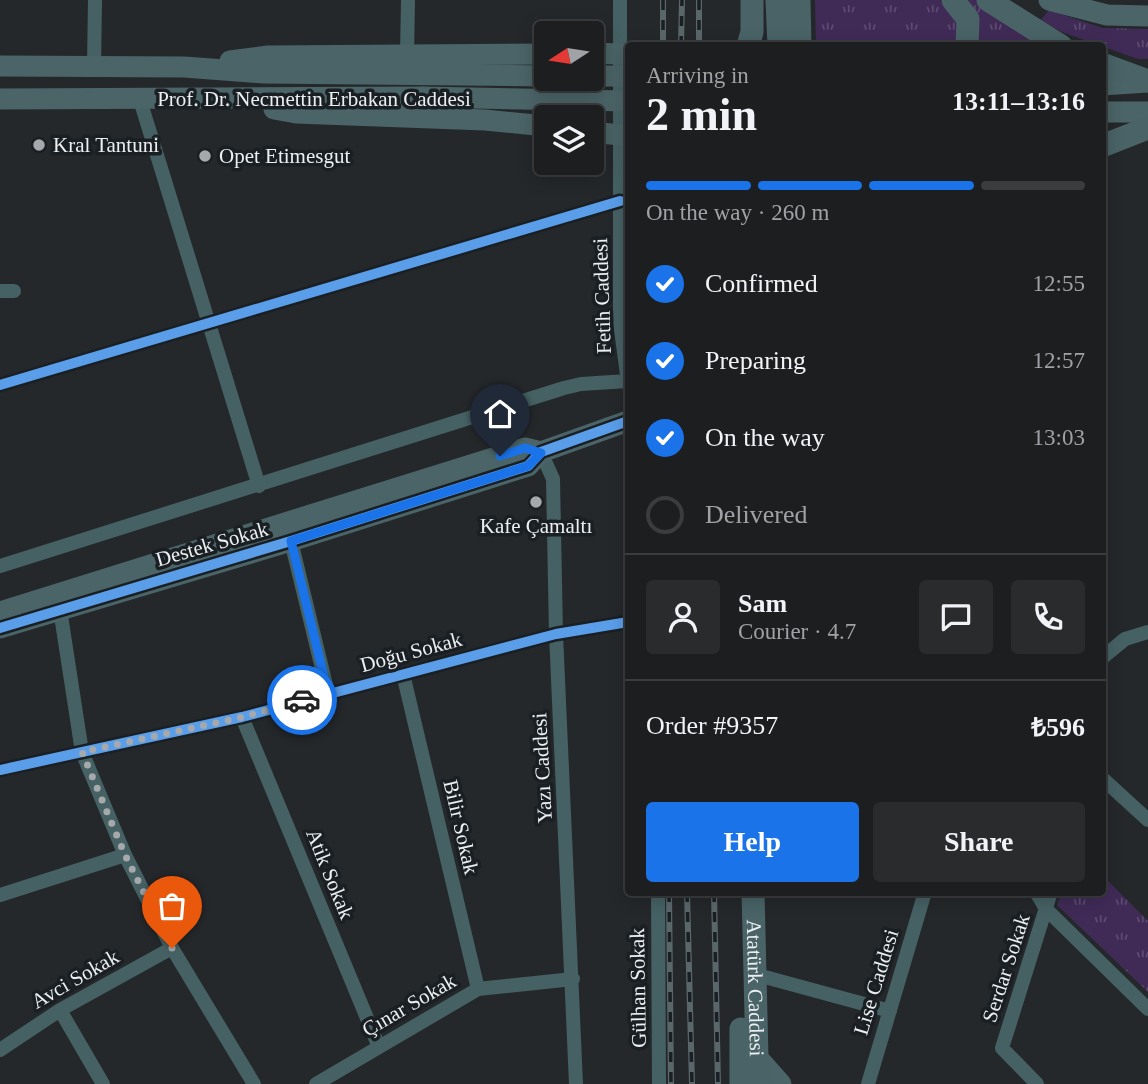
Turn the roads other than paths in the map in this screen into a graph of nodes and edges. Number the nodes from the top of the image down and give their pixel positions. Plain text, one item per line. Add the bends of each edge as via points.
1 (95, 0) edge
2 (408, 0) edge
3 (620, 0) edge
4 (752, 0) edge
5 (777, 0) edge
6 (799, 0) edge
7 (953, 0) edge
8 (988, 0) edge
9 (1049, 0) edge
10 (1148, 16) edge
11 (751, 41) edge
12 (779, 42) edge
13 (800, 42) edge
14 (967, 42) edge
15 (1055, 42) edge
16 (604, 53) edge
17 (534, 54) edge
18 (620, 54) junction
19 (407, 55) junction
20 (0, 66) edge
21 (94, 66) junction
22 (1106, 66) edge
23 (184, 67) junction
24 (534, 76) edge
25 (604, 76) edge
26 (625, 76) edge
27 (1148, 82) edge
28 (1106, 85) edge
29 (0, 99) edge
30 (216, 99) junction
31 (139, 100) junction
32 (625, 101) edge
33 (1106, 112) edge
34 (1148, 112) edge
35 (534, 126) edge
36 (1148, 128) edge
37 (604, 133) edge
38 (620, 135) junction
39 (1106, 144) edge
40 (620, 201) junction
41 (209, 322) junction
42 (625, 359) edge
43 (625, 381) edge
44 (0, 385) edge
45 (625, 422) edge
46 (541, 453) junction
47 (258, 486) junction
48 (291, 541) junction
49 (0, 566) edge
50 (60, 609) junction
51 (0, 612) edge
52 (625, 622) edge
53 (0, 628) edge
54 (1148, 632) edge
55 (556, 634) junction
56 (1106, 654) edge
57 (403, 674) junction
58 (328, 693) junction
59 (243, 717) junction
60 (82, 752) junction
61 (0, 770) edge
62 (1106, 782) edge
63 (1148, 820) edge
64 (125, 855) junction
65 (0, 895) edge
66 (658, 896) edge
67 (738, 896) edge
68 (753, 896) edge
69 (924, 896) edge
70 (1038, 896) edge
71 (1050, 896) edge
72 (1046, 909) junction
73 (172, 948) junction
74 (754, 974) junction
75 (573, 979) junction
76 (478, 989) junction
77 (1148, 1009) edge
78 (60, 1010) junction
79 (890, 1011) junction
80 (379, 1046) junction
81 (0, 1050) edge
82 (757, 1057) junction
83 (103, 1084) edge
84 (254, 1084) edge
85 (317, 1084) edge
86 (576, 1084) edge
87 (659, 1084) edge
88 (741, 1084) edge
89 (761, 1084) edge
90 (781, 1084) edge
91 (868, 1084) edge
92 (1037, 1084) edge

1 - 21 street
2 - 19 street
3 - 18 street, Fetih Caddesi
4 - 11 main road
5 - 12 main road
6 - 13 main road
7 - 14 main road via 968,19
8 - 15 main road
9 - 10 main road via 1107,15
16 - 18 main road
17 - 19 main road
18 - 38 street, Fetih Caddesi
19 - 23 main road via 268,56
20 - 21 main road, Prof. Dr. Necmettin Erbakan Caddesi
21 - 23 main road, Prof. Dr. Necmettin Erbakan Caddesi
22 - 27 main road
23 - 24 main road, Prof. Dr. Necmettin Erbakan Caddesi via 264,73
25 - 26 main road, bridge
27 - 28 main road
29 - 31 main road, Prof. Dr. Necmettin Erbakan Caddesi
30 - 31 main road, Prof. Dr. Necmettin Erbakan Caddesi
30 - 32 main road, Prof. Dr. Necmettin Erbakan Caddesi, bridge
30 - 35 main road via 296,113
31 - 41 street
33 - 34 main road
36 - 39 main road
37 - 38 main road
38 - 40 street, Fetih Caddesi
40 - 41 street
40 - 42 street, Fetih Caddesi via 620,322
41 - 44 street
41 - 47 street
43 - 47 street via 564,388
45 - 46 main road, Destek Sokak
46 - 48 main road, Destek Sokak via 528,466
46 - 51 main road, Destek Sokak via 525,448
46 - 55 street, Yazı Caddesi via 552,479
47 - 49 street
48 - 50 main road, Destek Sokak
48 - 58 street
50 - 53 main road, Destek Sokak
50 - 60 street
52 - 55 street, Doğu Sokak
54 - 56 street via 1125,639
55 - 57 street, Doğu Sokak
55 - 75 street, Yazı Caddesi
57 - 58 street, Doğu Sokak
57 - 76 street, Bilir Sokak
58 - 59 street, Doğu Sokak
59 - 60 street, Doğu Sokak
59 - 80 street, Atik Sokak
60 - 61 street, Doğu Sokak
60 - 64 street
62 - 63 street
64 - 65 street
64 - 73 street
66 - 87 street, Gülhan Sokak
67 - 88 main road, Atatürk Caddesi
68 - 74 main road, Atatürk Caddesi
69 - 79 street, Lise Caddesi
70 - 72 street
71 - 72 street, Serdar Sokak
72 - 77 street
72 - 92 street, Serdar Sokak via 1002,1048
73 - 78 street, Avci Sokak
73 - 84 street
74 - 79 street
74 - 82 main road, Atatürk Caddesi
75 - 76 street, Çınar Sokak
75 - 86 street, Yazı Caddesi
76 - 80 street, Çınar Sokak
78 - 81 street, Avci Sokak
78 - 83 street
79 - 91 street, Lise Caddesi
80 - 85 street, Çınar Sokak
82 - 89 main road, Atatürk Caddesi
82 - 90 main road

